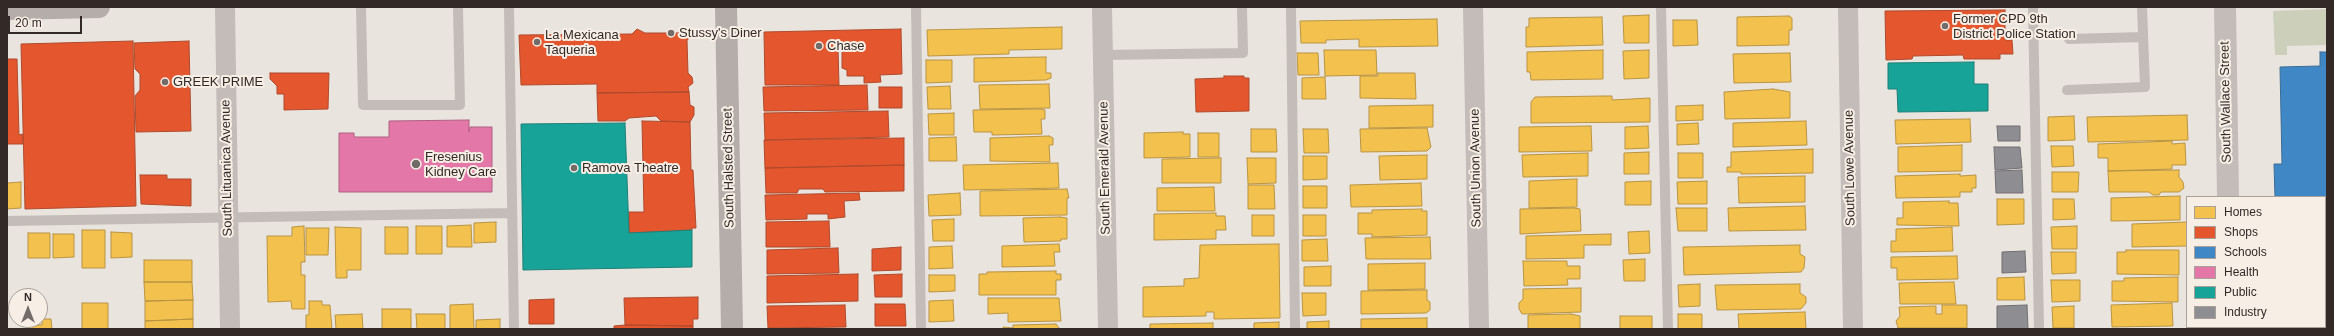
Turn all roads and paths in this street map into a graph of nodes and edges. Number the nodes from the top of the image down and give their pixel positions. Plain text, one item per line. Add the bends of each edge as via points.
1 (99, 7) edge
2 (225, 7) edge
3 (361, 7) edge
4 (458, 7) edge
5 (509, 7) edge
6 (726, 7) edge
7 (916, 7) edge
8 (1102, 7) edge
9 (1242, 7) edge
10 (1290, 7) edge
11 (1473, 7) edge
12 (1661, 7) edge
13 (1848, 7) edge
14 (2033, 7) edge
15 (2142, 7) edge
16 (2225, 7) edge
17 (7, 8) edge
18 (2143, 36) junction
19 (2069, 39) dead end
20 (1103, 55) junction
21 (2067, 90) dead end
22 (2228, 196) edge
23 (512, 213) junction
24 (228, 217) junction
25 (7, 221) edge
26 (230, 329) edge
27 (514, 329) edge
28 (732, 329) edge
29 (921, 329) edge
30 (1108, 329) edge
31 (1295, 329) edge
32 (1479, 329) edge
33 (1668, 329) edge
34 (1853, 329) edge
35 (2039, 329) edge

1 - 17 main road
2 - 24 street, South Lituanica Avenue
3 - 4 lane via 363,106 460,105
5 - 23 lane
6 - 28 main road, South Halsted Street
7 - 29 lane
8 - 20 street, South Emerald Avenue
9 - 20 lane via 1243,53
10 - 31 lane
11 - 32 street, South Union Avenue
12 - 33 lane
13 - 34 street, South Lowe Avenue
14 - 35 lane
15 - 18 lane
16 - 22 street, South Wallace Street
18 - 19 lane
18 - 21 lane via 2145,87
20 - 30 street, South Emerald Avenue
23 - 24 lane
23 - 27 lane
24 - 25 lane
24 - 26 street, South Lituanica Avenue

